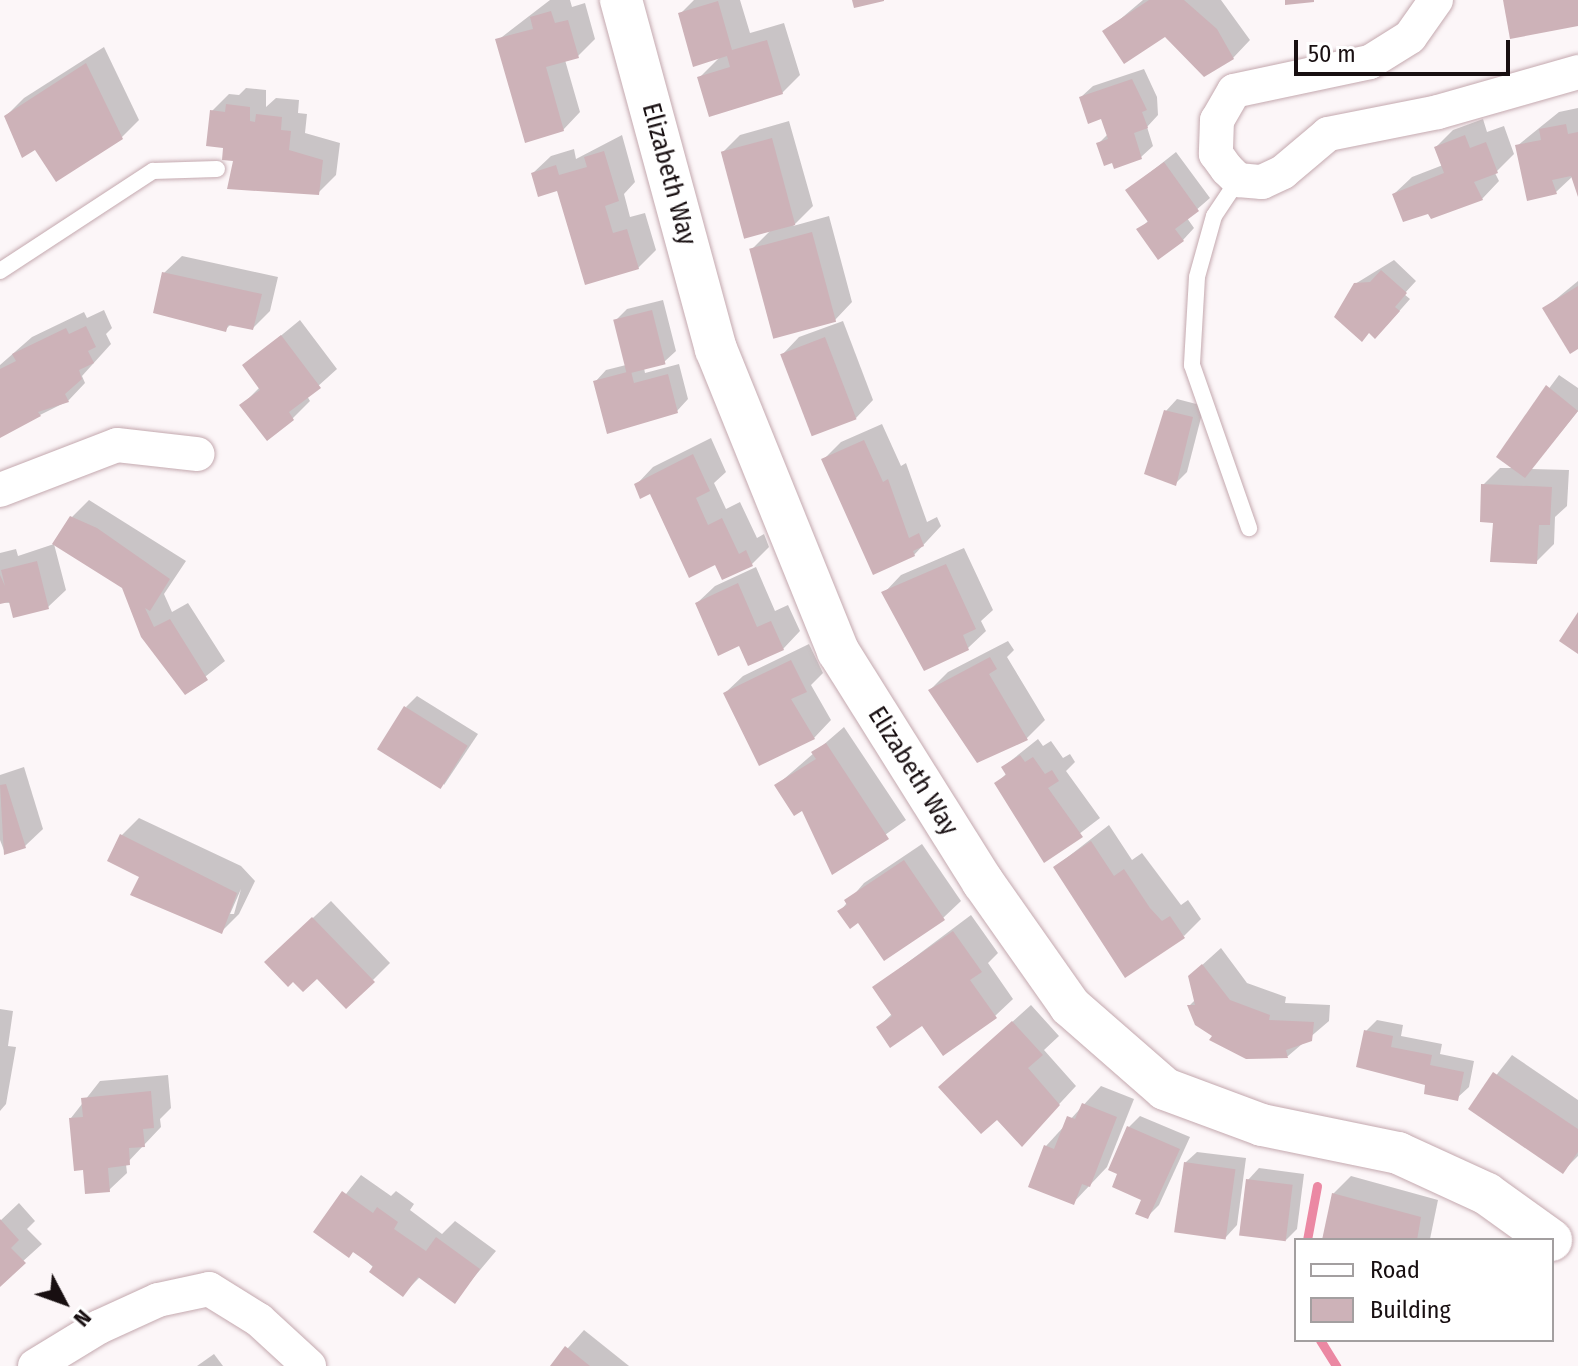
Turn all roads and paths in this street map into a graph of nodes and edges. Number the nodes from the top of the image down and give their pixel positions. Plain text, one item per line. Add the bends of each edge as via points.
1 (621, 0) edge
2 (1436, 0) edge
3 (1578, 72) edge
4 (217, 169) dead end
5 (1238, 180) junction
6 (0, 271) edge
7 (197, 454) dead end
8 (0, 490) edge
9 (1249, 528) dead end
10 (1549, 1238) edge
11 (1554, 1241) edge
12 (1578, 1259) edge
13 (35, 1366) edge
14 (309, 1366) edge

1 - 10 street, Elizabeth Way via 716,349 838,651 983,882 1070,1006 1165,1089 1262,1125 1398,1153 1487,1194
2 - 5 street via 1410,37 1370,62 1234,91 1217,120 1216,154
3 - 5 street via 1438,112 1328,134 1283,172 1262,182
4 - 6 lane via 153,171
5 - 9 lane via 1214,216 1197,277 1192,365
7 - 8 street via 117,445
11 - 12 street, Elizabeth Way
13 - 14 street via 99,1327 158,1300 209,1289 259,1320

